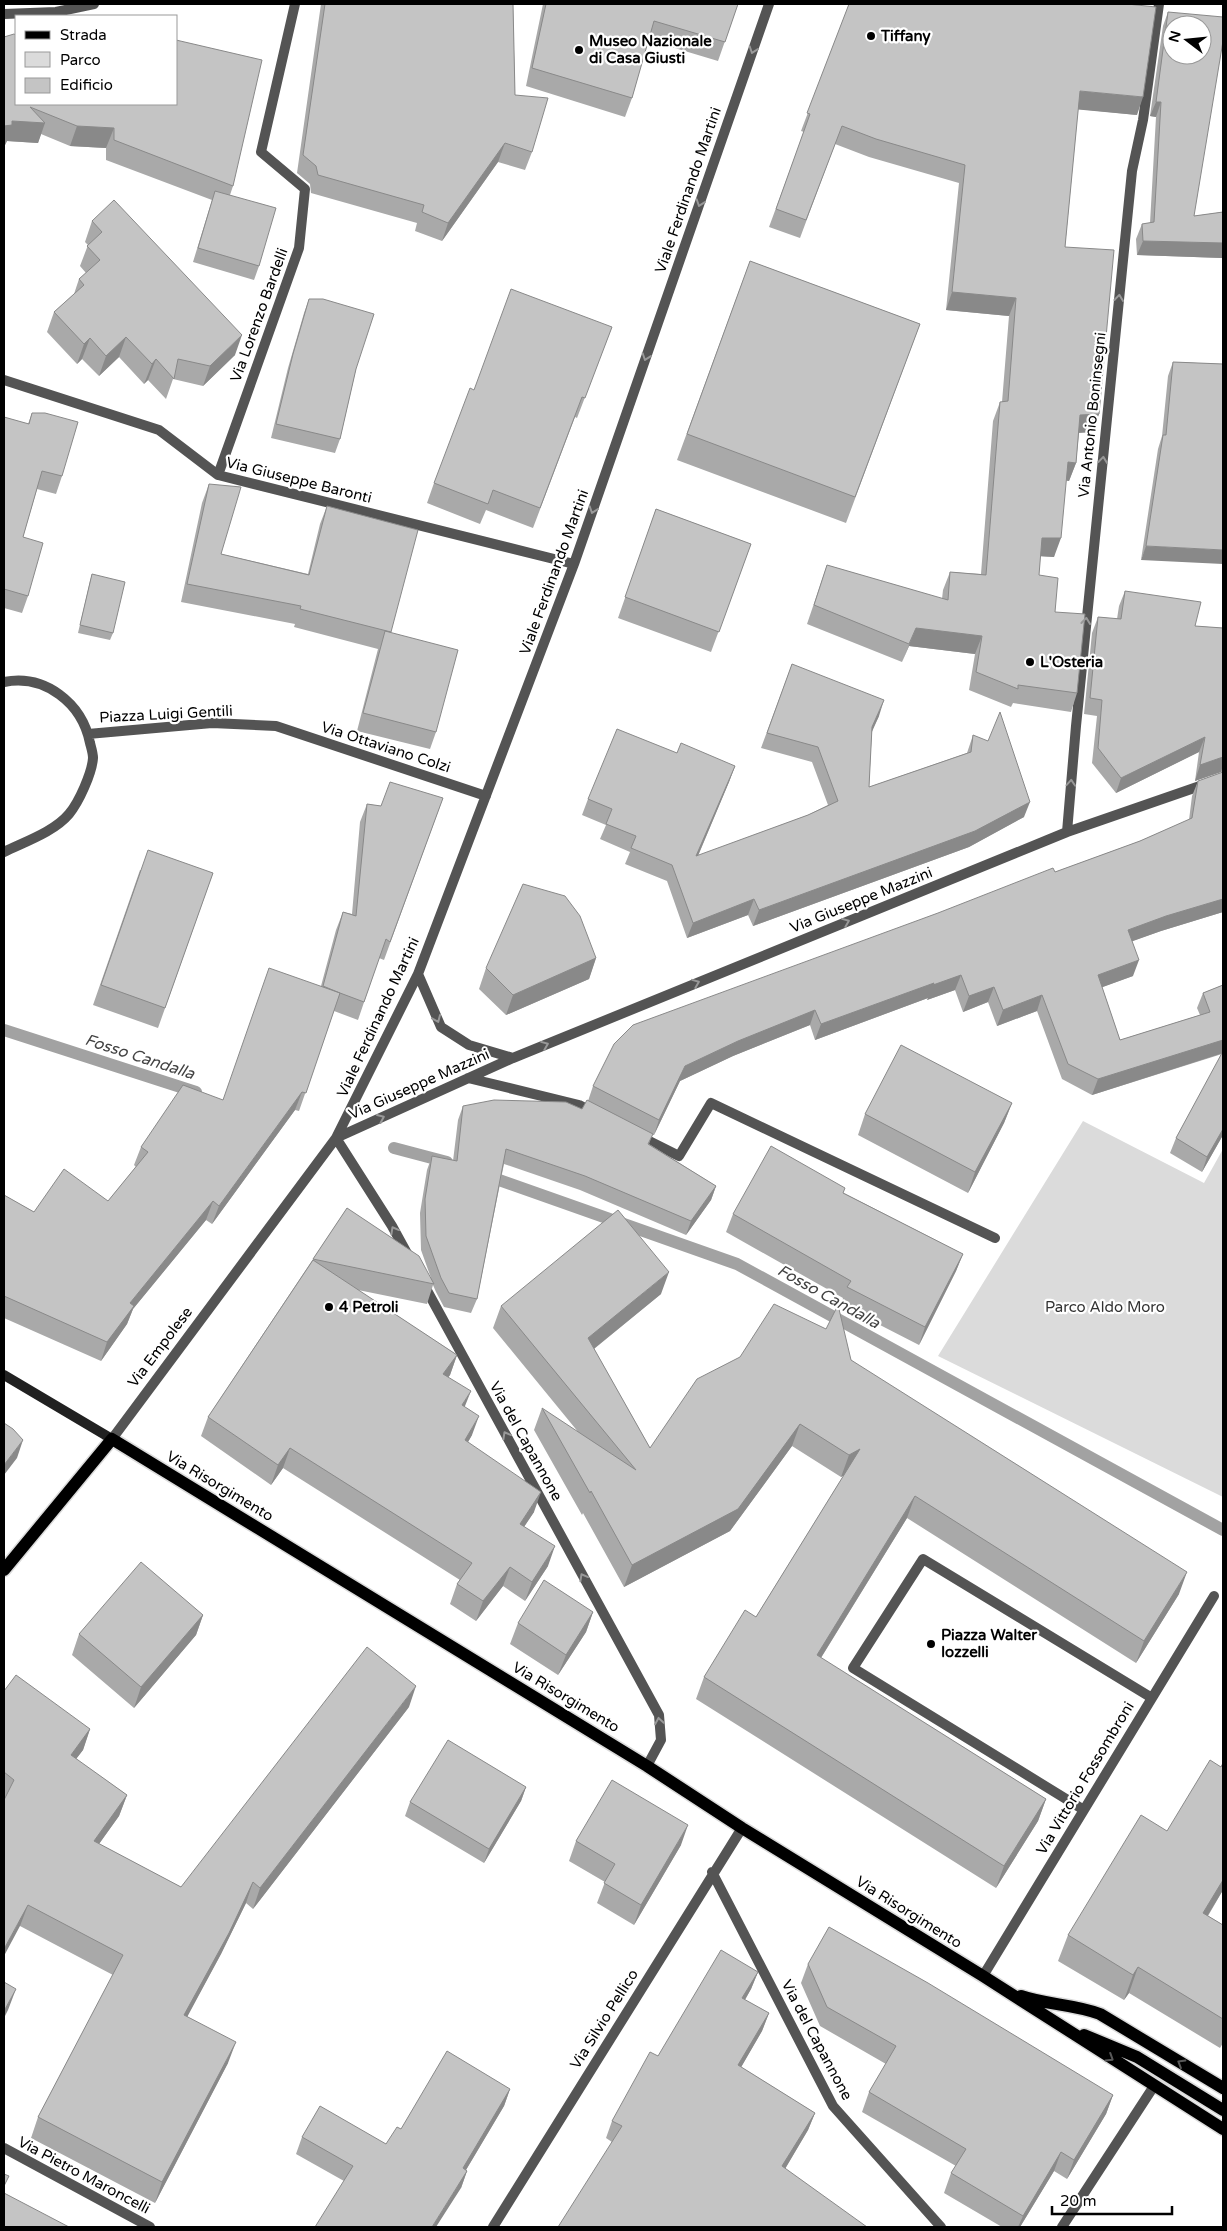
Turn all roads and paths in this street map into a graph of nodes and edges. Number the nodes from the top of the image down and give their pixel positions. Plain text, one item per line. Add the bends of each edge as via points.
1 (94, 4) edge
2 (295, 4) edge
3 (769, 4) edge
4 (1159, 4) edge
5 (4, 14) edge
6 (4, 380) edge
7 (218, 476) junction
8 (574, 564) junction
9 (4, 682) edge
10 (276, 726) joint
11 (88, 734) junction
12 (1223, 778) edge
13 (486, 796) junction
14 (1067, 832) junction
15 (4, 852) edge
16 (418, 974) junction
17 (514, 1058) junction
18 (468, 1078) junction
19 (604, 1118) edge
20 (629, 1131) edge
21 (336, 1138) junction
22 (995, 1238) dead end
23 (4, 1374) edge
24 (112, 1439) junction
25 (4, 1570) edge
26 (1214, 1596) dead end
27 (1152, 1698) junction
28 (647, 1766) junction
29 (1084, 1810) junction
30 (742, 1828) junction
31 (712, 1872) junction
32 (983, 1976) junction
33 (1000, 1987) junction
34 (1054, 2022) junction
35 (1154, 2086) junction
36 (1223, 2088) edge
37 (1223, 2110) edge
38 (1223, 2129) edge
39 (4, 2148) edge
40 (150, 2227) edge
41 (493, 2227) edge
42 (941, 2227) edge
43 (1062, 2227) edge

1 - 5 street via 56,12
2 - 7 street, Via Lorenzo Bardelli via 261,152 305,189 299,248
3 -> 8 street, Viale Ferdinando Martini
14 -> 4 street, Via Antonio Boninsegni via 1132,171 1144,120
6 - 7 street, Via Giuseppe Baronti via 160,430
7 - 8 street, Via Giuseppe Baronti
8 - 13 street, Viale Ferdinando Martini
9 - 11 street, Piazza Luigi Gentili via 39,683 60,694 76,709
10 - 11 street, Piazza Luigi Gentili via 212,723
10 - 13 street, Via Ottaviano Colzi
11 - 15 street, Piazza Luigi Gentili via 93,758 86,784 69,814 56,826
12 - 14 street, Via Giuseppe Mazzini
13 - 16 street, Viale Ferdinando Martini
17 -> 14 street, Via Giuseppe Mazzini
16 -> 17 street, Via Giuseppe Mazzini via 440,1027 469,1045
16 - 21 street, Viale Ferdinando Martini
17 - 18 street, Via Giuseppe Mazzini
18 - 19 street via 579,1105
21 -> 18 street, Via Giuseppe Mazzini
20 - 22 street via 679,1156 711,1103
21 - 24 street, Via Empolese
28 -> 21 street, Via del Capannone via 661,1740 659,1716 392,1226
23 - 24 main road
24 - 25 main road, Via Empolese
24 - 28 main road, Via Risorgimento
26 - 27 street, Via Vittorio Fossombroni
27 - 29 street, Via Vittorio Fossombroni
27 - 29 street via 923,1558 853,1668
28 - 30 main road, Via Risorgimento
29 - 32 street, Via Vittorio Fossombroni
30 - 31 street, Via Silvio Pellico
30 - 32 main road, Via Risorgimento
31 - 41 street, Via Silvio Pellico
31 - 42 street, Via del Capannone via 833,2106
32 - 33 main road, Via Risorgimento
33 - 34 main road, Via Risorgimento
36 -> 33 main road, Via Risorgimento via 1100,2014 1032,2000
34 -> 35 main road, Via Risorgimento
34 - 37 main road via 1137,2057
35 - 38 main road, Via Risorgimento
35 - 43 street
39 - 40 street, Via Pietro Maroncelli

